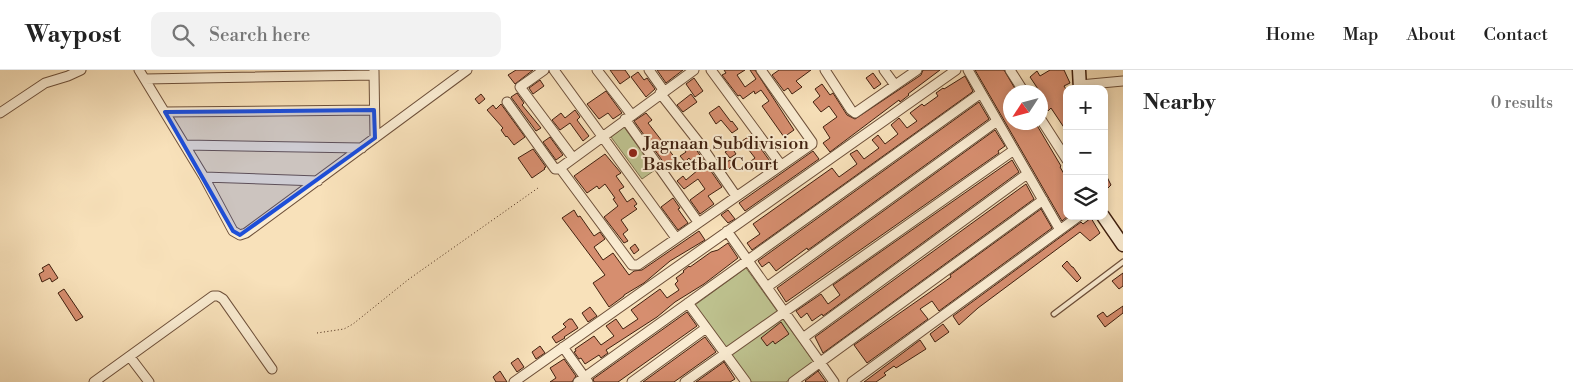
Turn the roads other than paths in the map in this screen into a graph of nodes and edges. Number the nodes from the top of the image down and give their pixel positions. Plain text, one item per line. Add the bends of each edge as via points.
1 (81, 70) edge
2 (139, 70) edge
3 (467, 70) edge
4 (544, 70) edge
5 (554, 70) edge
6 (598, 70) edge
7 (649, 70) edge
8 (693, 70) edge
9 (710, 70) edge
10 (761, 70) edge
11 (824, 70) edge
12 (884, 70) edge
13 (916, 70) edge
14 (956, 70) edge
15 (968, 70) edge
16 (1010, 70) edge
17 (1079, 70) edge
18 (374, 73) edge
19 (145, 79) junction
20 (1123, 81) edge
21 (895, 85) junction
22 (1020, 85) edge
23 (1080, 85) edge
24 (1094, 85) edge
25 (662, 92) junction
26 (980, 92) junction
27 (507, 102) dead end
28 (374, 110) junction
29 (165, 112) junction
30 (0, 113) edge
31 (628, 117) junction
32 (997, 121) junction
33 (1048, 130) edge
34 (602, 136) junction
35 (375, 138) junction
36 (185, 145) junction
37 (362, 148) junction
38 (1014, 150) junction
39 (1063, 154) edge
40 (573, 158) junction
41 (781, 165) junction
42 (560, 168) junction
43 (1027, 174) junction
44 (204, 177) junction
45 (318, 181) junction
46 (736, 196) junction
47 (1043, 200) junction
48 (1074, 220) edge
49 (1106, 220) edge
50 (698, 222) junction
51 (1060, 230) junction
52 (728, 231) junction
53 (676, 238) junction
54 (1122, 241) edge
55 (748, 260) junction
56 (1123, 262) edge
57 (767, 287) junction
58 (688, 303) junction
59 (785, 312) junction
60 (1054, 314) dead end
61 (706, 328) junction
62 (803, 338) junction
63 (563, 348) junction
64 (725, 353) junction
65 (130, 357) junction
66 (820, 362) junction
67 (272, 368) dead end
68 (584, 380) edge
69 (744, 381) edge
70 (94, 382) edge
71 (149, 382) edge
72 (514, 382) edge
73 (632, 382) edge
74 (686, 382) edge
75 (793, 382) edge
76 (834, 382) edge
77 (852, 382) edge

1 - 30 street via 46,83
2 - 19 street
3 - 35 street
4 - 40 street via 520,88
5 - 34 street
6 - 31 street
7 - 25 street
8 - 25 street
9 - 41 street
10 - 41 street via 812,142
11 - 21 street via 855,113
12 - 21 street
13 - 21 street
14 - 52 street
15 - 26 street
16 - 22 street
17 - 23 main road
18 - 19 street
18 - 28 street
19 - 29 street
20 - 24 street
25 - 31 street
25 - 46 street
26 - 32 street
26 - 55 street
27 - 42 street via 555,168
28 - 29 street
28 - 35 street
29 - 36 street
31 - 34 street
31 - 50 street
32 - 38 street
32 - 57 street
33 - 39 street
34 - 40 street
34 - 53 street
35 - 37 street
36 - 37 street
36 - 44 street
37 - 45 street
38 - 43 street
38 - 59 street
40 - 42 street
41 - 46 street
42 - 53 street via 632,265 642,263
43 - 47 street
43 - 62 street
44 - 45 street
44 - 45 street via 233,231 240,235
46 - 50 street
47 - 51 street
47 - 66 street
48 - 51 street
49 - 54 main road
50 - 53 street
51 - 77 street
52 - 55 street
52 - 63 street
55 - 57 street
55 - 58 street
56 - 60 lane
57 - 59 street
58 - 61 street
58 - 68 street
59 - 62 street
59 - 64 street
61 - 64 street
61 - 73 street
62 - 66 street
63 - 68 street
63 - 72 street
64 - 69 street
64 - 74 street
65 - 67 street via 213,296 218,296
65 - 70 street
65 - 71 street
66 - 75 street
66 - 76 street

